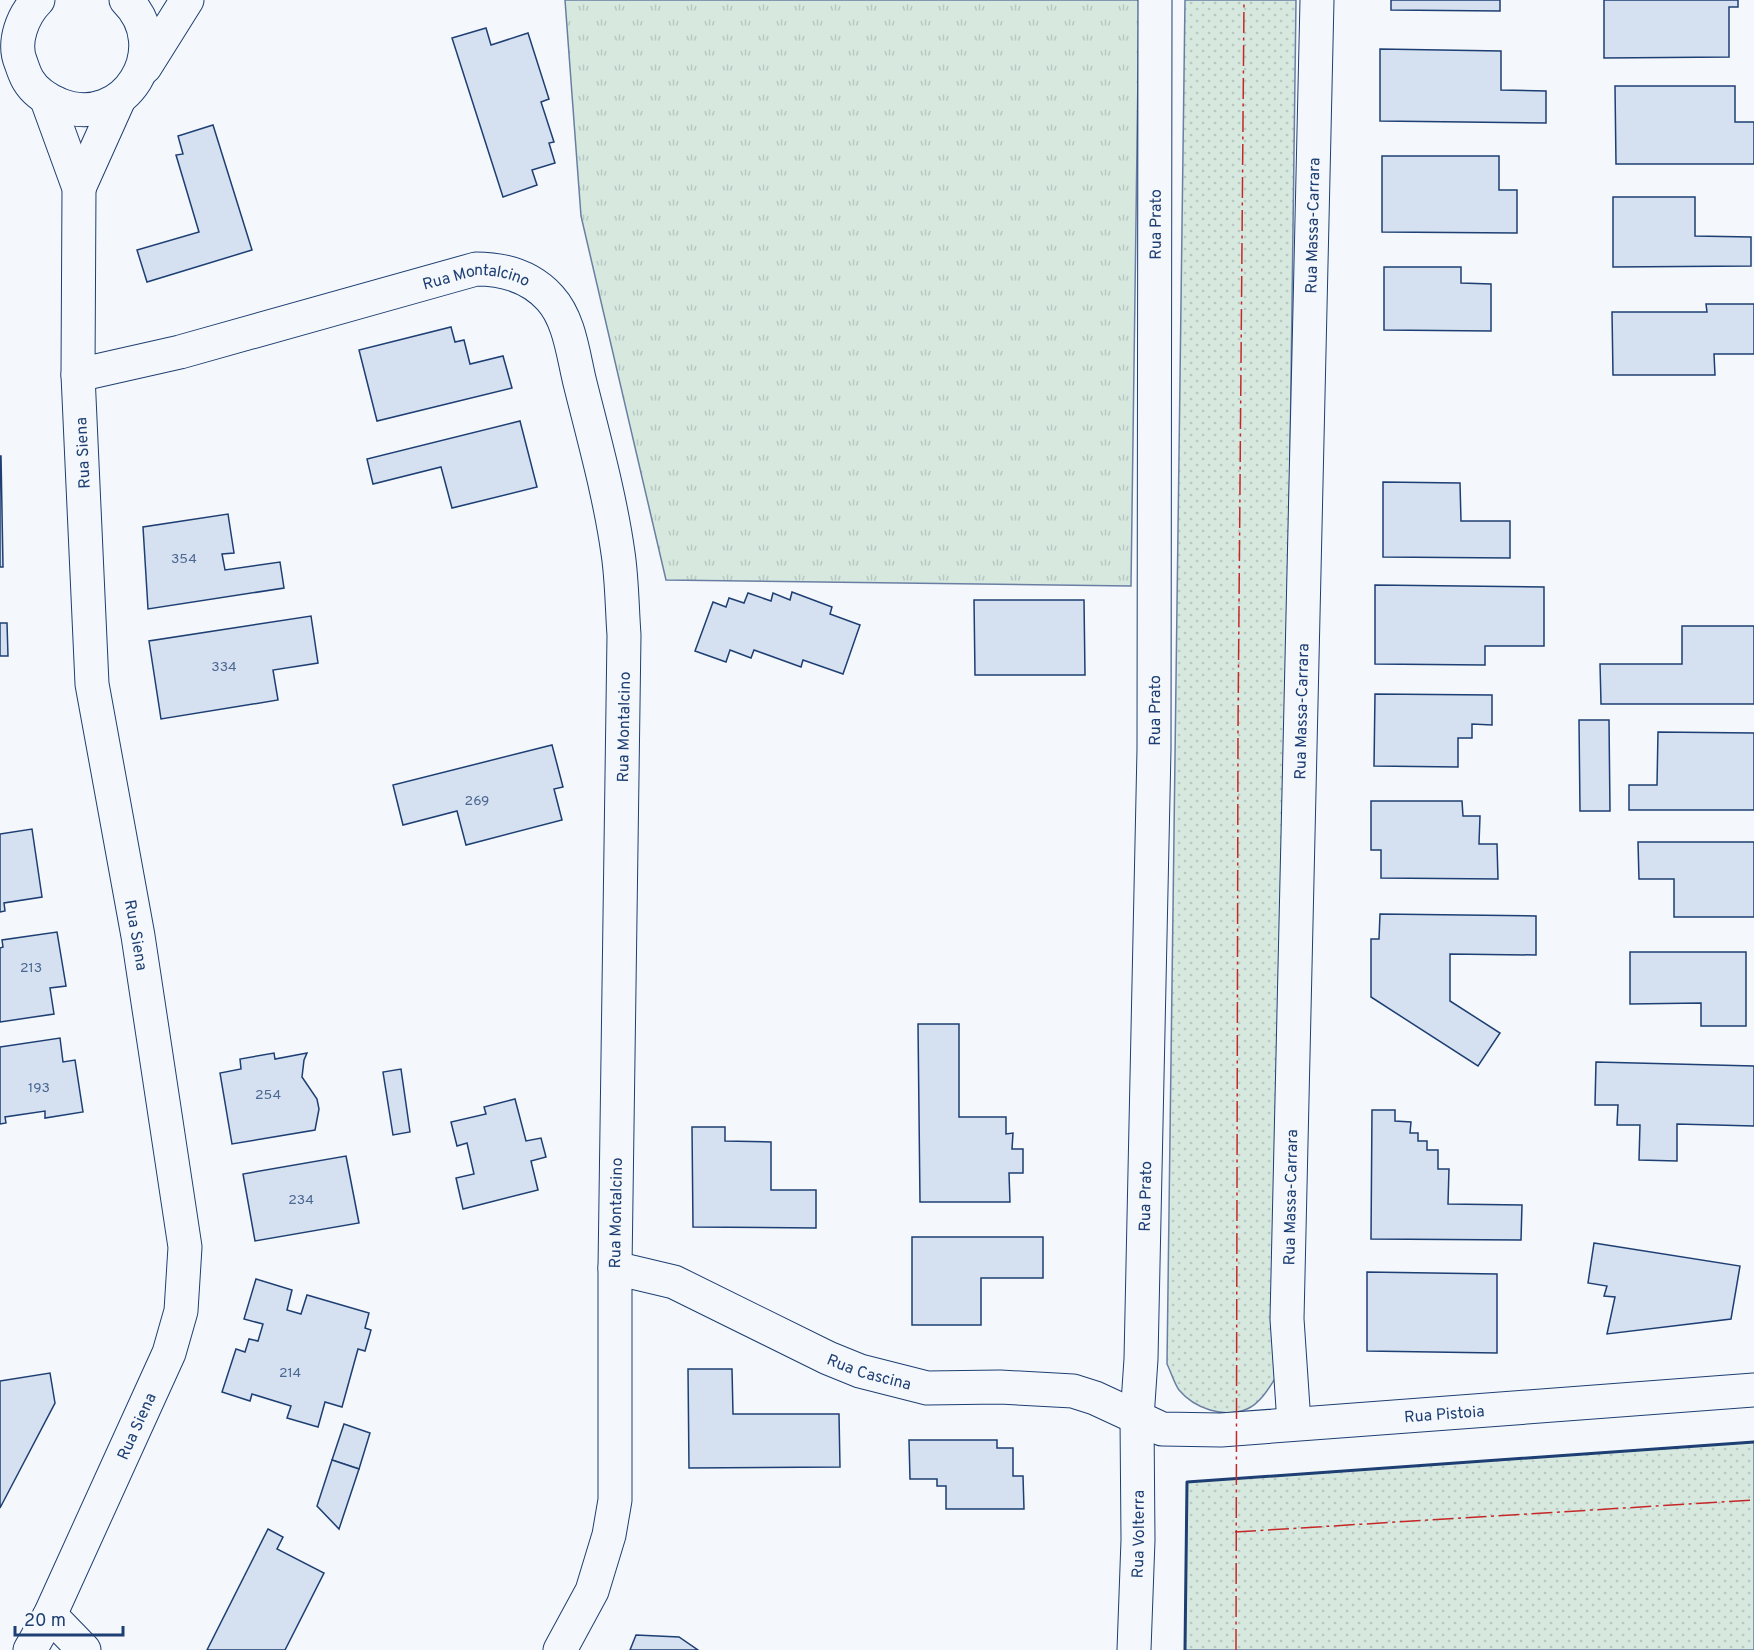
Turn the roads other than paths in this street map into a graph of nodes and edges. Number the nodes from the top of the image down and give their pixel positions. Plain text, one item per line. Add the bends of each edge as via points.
1 (38, 0) edge
2 (126, 0) edge
3 (187, 0) edge
4 (1155, 0) edge
5 (1317, 0) edge
6 (9, 37) edge
7 (25, 89) edge
8 (128, 90) junction
9 (79, 188) junction
10 (78, 375) junction
11 (615, 1268) junction
12 (1754, 1390) edge
13 (1137, 1418) junction
14 (1294, 1423) junction
15 (50, 1615) junction
16 (30, 1650) edge
17 (84, 1650) edge
18 (560, 1650) edge
19 (1134, 1650) edge

1 - 6 street
2 - 8 street via 135,9 146,33 146,58
3 - 8 street
4 - 13 street, Rua Prato via 1154,749
5 - 14 street, Rua Massa-Carrara via 1287,1319
6 - 7 street, Rua Siena via 19,59
7 - 8 street via 79,110 96,109
7 - 9 street, Rua Siena
8 - 9 street, Rua Siena
9 - 10 street, Rua Siena
10 - 11 street, Rua Montalcino via 180,352 476,269 511,272 529,281 550,297 563,316 597,449 618,553 624,635
10 - 15 street, Rua Siena via 92,684 138,936 185,1247 181,1311 169,1353
11 - 13 street, Rua Cascina via 674,1282 860,1371 927,1388 1073,1391
11 - 18 street, Rua Montalcino via 615,1500 592,1591
12 - 14 street, Rua Pistoia
13 - 14 street, Rua Pistoia via 1162,1429 1221,1430
13 - 19 street, Rua Volterra
15 - 16 street, Rua Siena
15 - 17 street

